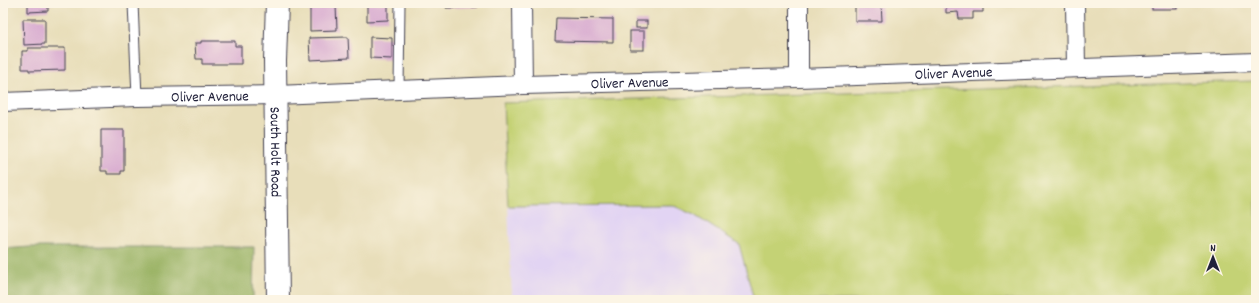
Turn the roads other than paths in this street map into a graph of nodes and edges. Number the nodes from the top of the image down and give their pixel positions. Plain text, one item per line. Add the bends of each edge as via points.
1 (134, 3) edge
2 (277, 3) edge
3 (400, 3) edge
4 (522, 3) edge
5 (799, 3) edge
6 (1075, 3) edge
7 (1256, 62) edge
8 (1076, 68) junction
9 (799, 78) junction
10 (523, 85) junction
11 (399, 90) junction
12 (276, 95) junction
13 (137, 97) junction
14 (3, 102) edge
15 (278, 300) edge

1 - 13 lane
2 - 12 main road, South Holt Road
3 - 11 lane
4 - 10 street
5 - 9 street
6 - 8 street
7 - 8 street, Oliver Avenue
8 - 9 street, Oliver Avenue
9 - 10 street, Oliver Avenue
10 - 11 street, Oliver Avenue
11 - 12 street, Oliver Avenue
12 - 13 street, Oliver Avenue
12 - 15 main road, South Holt Road
13 - 14 street, Oliver Avenue

